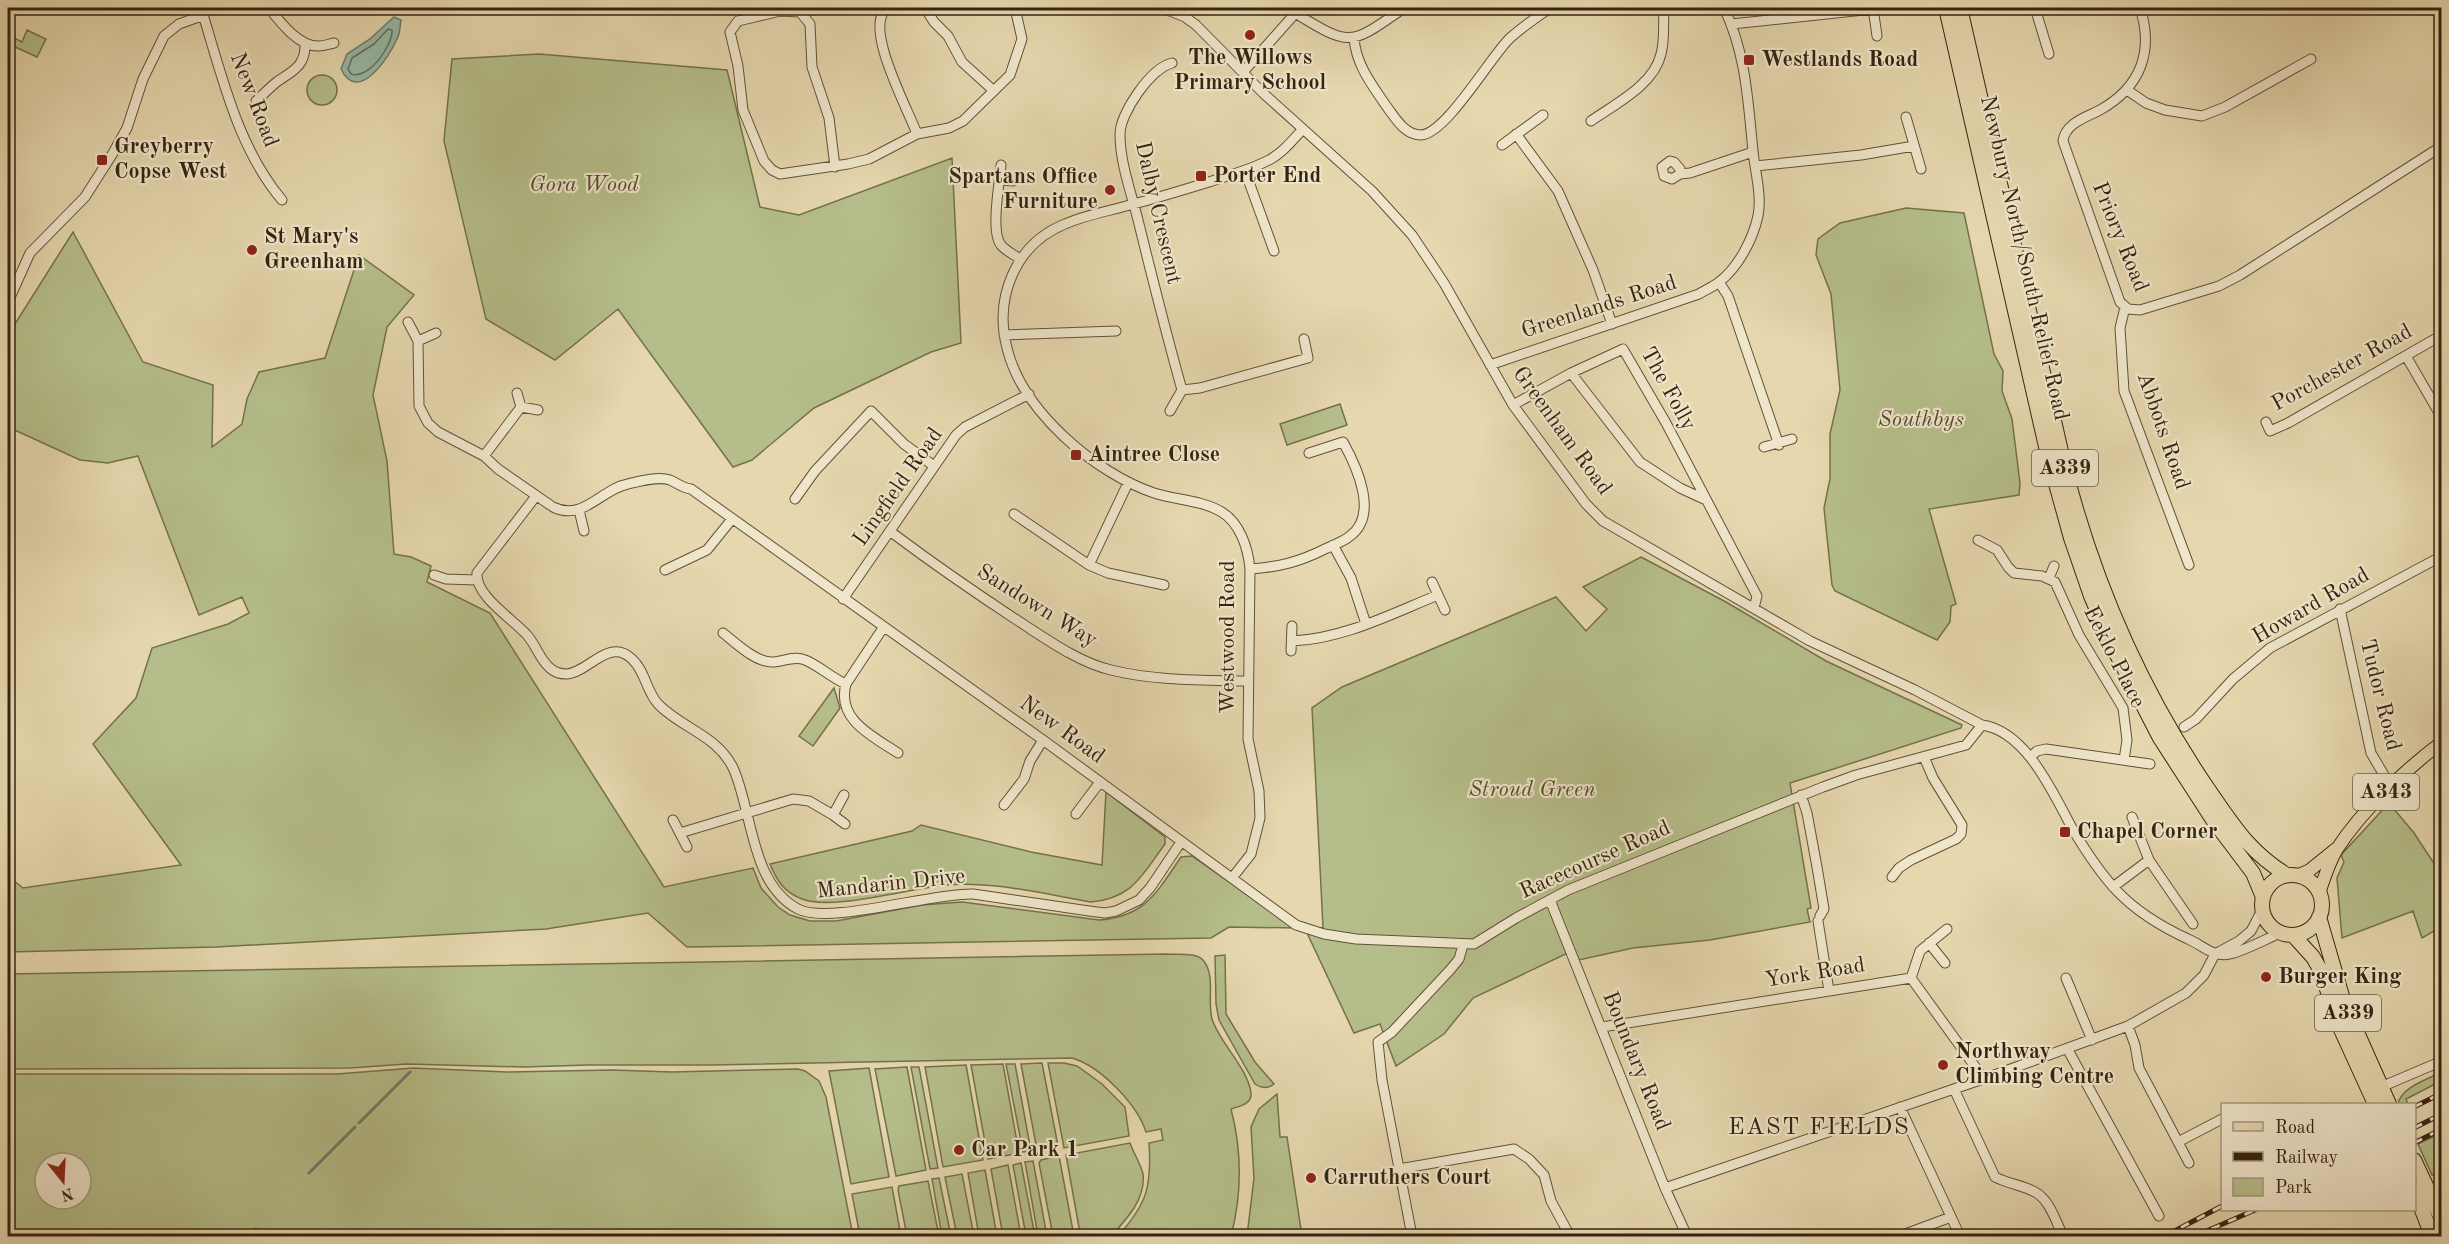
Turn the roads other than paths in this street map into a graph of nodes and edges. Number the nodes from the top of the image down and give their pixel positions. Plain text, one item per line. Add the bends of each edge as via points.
1 (269, 8) edge
2 (888, 8) edge
3 (925, 8) edge
4 (1015, 8) edge
5 (1162, 8) edge
6 (1404, 8) edge
7 (1550, 8) edge
8 (1664, 8) edge
9 (1724, 8) edge
10 (1873, 8) edge
11 (1946, 8) edge
12 (1960, 8) edge
13 (2035, 8) edge
14 (2140, 8) edge
15 (1298, 10) edge
16 (203, 11) edge
17 (1732, 24) junction
18 (1877, 36) dead end
19 (1354, 38) junction
20 (334, 42) dead end
21 (305, 44) junction
22 (2049, 54) dead end
23 (2311, 59) dead end
24 (1172, 63) dead end
25 (1243, 72) junction
26 (2127, 90) junction
27 (994, 91) junction
28 (256, 101) dead end
29 (1543, 115) dead end
30 (1906, 117) dead end
31 (1591, 121) dead end
32 (1302, 130) junction
33 (917, 134) junction
34 (1516, 134) junction
35 (1502, 145) dead end
36 (1914, 146) junction
37 (2442, 146) edge
38 (1753, 152) junction
39 (1001, 165) dead end
40 (1755, 166) junction
41 (835, 167) junction
42 (1921, 169) dead end
43 (1245, 171) junction
44 (1680, 174) dead end
45 (1000, 180) junction
46 (1013, 181) dead end
47 (282, 200) dead end
48 (1134, 204) junction
49 (1274, 251) dead end
50 (1020, 259) junction
51 (1719, 282) junction
52 (8, 302) edge
53 (2125, 307) junction
54 (408, 322) dead end
55 (1612, 324) junction
56 (1116, 331) dead end
57 (436, 333) dead end
58 (1004, 335) junction
59 (2442, 335) edge
60 (1304, 339) dead end
61 (418, 341) junction
62 (2406, 356) junction
63 (1490, 365) junction
64 (1571, 373) junction
65 (1182, 390) junction
66 (518, 393) dead end
67 (1029, 394) junction
68 (1513, 405) junction
69 (521, 406) junction
70 (538, 410) dead end
71 (1170, 411) dead end
72 (2442, 418) edge
73 (2266, 422) dead end
74 (1791, 439) dead end
75 (1779, 444) junction
76 (1764, 447) dead end
77 (1310, 453) dead end
78 (484, 456) junction
79 (934, 466) junction
80 (1128, 483) junction
81 (536, 496) junction
82 (795, 499) dead end
83 (1706, 500) junction
84 (579, 510) junction
85 (1014, 514) dead end
86 (732, 519) junction
87 (584, 531) dead end
88 (891, 532) junction
89 (1978, 540) dead end
90 (1333, 545) junction
91 (2442, 556) edge
92 (1089, 565) junction
93 (2189, 565) dead end
94 (2054, 566) dead end
95 (1250, 569) junction
96 (665, 570) dead end
97 (435, 575) dead end
98 (2049, 578) junction
99 (476, 580) junction
100 (1432, 582) dead end
101 (1164, 585) dead end
102 (1438, 595) junction
103 (843, 599) junction
104 (1754, 608) junction
105 (2340, 609) junction
106 (1445, 610) dead end
107 (1366, 624) junction
108 (1292, 626) dead end
109 (884, 628) junction
110 (723, 633) dead end
111 (1248, 681) junction
112 (846, 684) junction
113 (1982, 724) junction
114 (2184, 727) dead end
115 (1043, 740) junction
116 (2442, 742) edge
117 (898, 753) dead end
118 (1924, 757) junction
119 (2030, 757) junction
120 (2124, 760) junction
121 (2150, 764) dead end
122 (1100, 782) junction
123 (2391, 787) junction
124 (844, 795) dead end
125 (1801, 795) junction
126 (1004, 806) dead end
127 (746, 812) junction
128 (1076, 814) dead end
129 (833, 815) junction
130 (2132, 817) dead end
131 (673, 820) dead end
132 (845, 824) dead end
133 (680, 833) junction
134 (1181, 842) junction
135 (687, 847) dead end
136 (2337, 848) junction
137 (2149, 860) junction
138 (2292, 876) junction
139 (1892, 878) dead end
140 (1232, 879) junction
141 (2114, 887) junction
142 (2319, 893) junction
143 (1550, 900) junction
144 (2262, 904) junction
145 (2319, 917) junction
146 (2193, 924) dead end
147 (1947, 929) dead end
148 (2287, 934) junction
149 (1929, 943) junction
150 (1463, 945) junction
151 (2215, 954) junction
152 (1945, 963) dead end
153 (1911, 978) junction
154 (2066, 978) dead end
155 (1829, 991) junction
156 (2128, 1026) junction
157 (1602, 1027) junction
158 (2092, 1040) junction
159 (2068, 1050) junction
160 (2442, 1061) edge
161 (1984, 1079) junction
162 (2381, 1087) junction
163 (1954, 1089) junction
164 (2375, 1103) edge
165 (2389, 1103) edge
166 (1900, 1107) junction
167 (2221, 1120) edge
168 (2178, 1142) junction
169 (2189, 1162) dead end
170 (2416, 1162) edge
171 (1399, 1169) junction
172 (1665, 1188) junction
173 (2416, 1192) edge
174 (2159, 1216) dead end
175 (1951, 1217) junction
176 (2442, 1220) edge
177 (1412, 1236) edge
178 (1570, 1236) edge
179 (1687, 1236) edge
180 (1899, 1236) edge
181 (1960, 1236) edge
182 (2063, 1236) edge
183 (2432, 1236) edge

1 - 21 street
2 - 33 street via 883,11 880,25 887,64
3 - 27 street via 948,36 962,62
4 - 27 street via 1022,39 1018,55 1010,75
5 - 25 street, Greenham Road via 1196,25
6 - 19 street
7 - 19 street via 1509,38 1460,101 1433,132 1426,134 1412,132 1398,122 1358,63
8 - 31 street via 1662,54 1654,70 1639,87
9 - 17 street
10 - 17 street
10 - 18 street
11 - 144 highway, Newbury North/South Relief Road / A339 via 2047,451 2091,596 2160,738 2253,873
12 - 138 highway, Newbury North/South Relief Road / A339 via 2065,469 2102,585 2160,711 2196,770 2258,856
13 - 22 street
14 - 26 street, Priory Road via 2146,52
15 - 19 street via 1331,35
15 - 25 street
16 - 47 street, New Road via 244,138
16 - 52 street via 164,36 143,79 127,128 85,197 30,253
17 - 38 street via 1748,91
20 - 21 street
21 - 28 street via 306,52 293,73
23 - 26 street via 2202,116 2166,110 2136,98
24 - 48 street, Dalby Crescent via 1141,89 1128,108 1120,132
25 - 32 street, Greenham Road
26 - 53 street, Priory Road via 2071,126 2062,141
27 - 33 street via 963,121
29 - 34 street
30 - 36 street
32 - 43 street, Westwood Road via 1270,160
32 - 63 street, Greenham Road via 1364,183 1412,235
33 - 41 street via 869,159
34 - 35 street
34 - 55 street via 1558,191
36 - 40 street
36 - 42 street
37 - 53 street, Priory Road via 2228,282 2140,309
38 - 40 street
38 - 44 street
39 - 45 street
40 - 51 street via 1759,200 1756,223 1746,247
41 - 41 street via 786,175 771,170 765,161 743,110 730,32 738,21 780,11 800,12 808,18 812,67 829,118
43 - 48 street, Westwood Road
43 - 49 street
45 - 46 street
45 - 50 street via 996,216 999,243
48 - 50 street, Westwood Road via 1057,227 1030,246
48 - 65 street, Dalby Crescent
50 - 58 street, Westwood Road via 1004,301
51 - 55 street, Greenlands Road via 1699,294
51 - 75 street via 1728,296
53 - 93 street, Abbots Road via 2120,328 2124,391
54 - 61 street
55 - 63 street, Greenlands Road
56 - 58 street
57 - 61 street
58 - 67 street, Westwood Road via 1012,365
59 - 62 street, Porchester Road
60 - 65 street via 1308,358
61 - 78 street via 422,416 438,432
62 - 72 street
62 - 73 street, Porchester Road via 2288,423 2270,431
63 - 68 street, Greenham Road
64 - 68 street, The Folly
64 - 83 street via 1640,462
64 - 83 street, The Folly via 1623,349
65 - 71 street
66 - 69 street
67 - 79 street, Lingfield Road via 965,427
67 - 80 street, Westwood Road via 1071,443
68 - 104 street, Greenham Road via 1586,504 1603,521
69 - 70 street
69 - 78 street
74 - 75 street
75 - 76 street
77 - 90 street via 1343,442 1364,497 1365,508 1352,536
78 - 81 street
79 - 82 street via 904,444 873,407
79 - 88 street, Lingfield Road
80 - 92 street
80 - 95 street, Westwood Road via 1221,511 1241,534
81 - 84 street via 567,511
81 - 99 street via 479,569
83 - 104 street, The Folly via 1757,596
84 - 86 street, New Road via 614,488 662,479 691,489
84 - 87 street
85 - 92 street
86 - 96 street via 707,550
86 - 103 street, New Road
88 - 103 street, Lingfield Road
88 - 111 street, Sandown Way via 1001,610 1091,663 1136,675
89 - 98 street via 1997,550 2014,573
90 - 95 street via 1288,565
90 - 107 street via 1351,578
91 - 105 street, Howard Road
92 - 101 street via 1116,576
94 - 98 street
95 - 111 street, Westwood Road
97 - 99 street
98 - 120 street, Eeklo Place via 2055,582 2079,635 2123,708 2127,740
99 - 127 street, Mandarin Drive via 526,633 551,669 566,674 612,652 632,659 658,704 708,738 732,766
100 - 102 street
102 - 106 street
102 - 107 street
103 - 109 street, New Road
104 - 113 street, Greenham Road via 1830,651
105 - 114 street, Howard Road via 2270,648
105 - 123 street, Tudor Road via 2371,753
107 - 108 street via 1291,646
109 - 112 street
109 - 115 street, New Road
110 - 112 street via 758,658 774,662 806,660
111 - 140 street, Westwood Road via 1248,739 1259,790 1260,818 1251,854
112 - 117 street via 845,704 853,721
113 - 118 street, Racecourse Road via 1966,745
113 - 119 street, Greenham Road via 1992,726
115 - 122 street, New Road
115 - 126 street via 1024,779
116 - 123 main road, A343
118 - 125 street, Racecourse Road
118 - 139 street via 1962,825 1961,834 1902,866
119 - 120 street via 2046,749
119 - 141 street, Greenham Road via 2082,844
120 - 121 street
122 - 128 street
122 - 134 street, New Road
123 - 136 main road, A343
124 - 129 street
125 - 143 street, Racecourse Road
125 - 155 street via 1824,909 1819,919
127 - 129 street via 801,799
127 - 133 street
127 - 134 street, Mandarin Drive via 771,887 800,910 821,914 952,893 1105,913 1139,900
129 - 132 street
130 - 137 street
131 - 133 street
133 - 135 street
134 - 140 street, New Road
136 - 138 main road, A343 via 2310,870
136 - 142 main road, A343
137 - 141 street
137 - 146 street
138 - 142 highway via 2310,881
138 - 144 highway via 2269,885
140 - 150 street, New Road via 1296,925 1324,934
141 - 151 street, Greenham Road via 2143,914
142 - 145 highway
143 - 150 street, Racecourse Road via 1474,944
143 - 157 street, Boundary Road
144 - 148 highway via 2266,921
144 - 151 street via 2257,922 2245,936
145 - 148 highway via 2309,930
145 - 162 highway, A339 via 2344,1003
147 - 149 street
148 - 151 street via 2229,954
148 - 164 highway, A339 via 2313,957 2321,971 2339,1024
149 - 152 street
149 - 153 street via 1920,951
150 - 171 street via 1450,970 1378,1042
151 - 156 street via 2204,975 2186,993
153 - 155 street, York Road
153 - 161 street
154 - 158 street
155 - 157 street, York Road
156 - 158 street
156 - 168 street via 2139,1068
157 - 172 street, Boundary Road
158 - 159 street
159 - 161 street
159 - 174 street
160 - 162 street
161 - 163 street
162 - 165 highway, A339
163 - 166 street
163 - 182 street via 1995,1177 2035,1192 2045,1200
166 - 172 street
166 - 175 street
167 - 168 street
168 - 169 street
170 - 176 highway
171 - 177 street
171 - 178 street via 1514,1149 1544,1174 1551,1201
172 - 179 street, Boundary Road
173 - 183 highway
175 - 180 street
175 - 181 street

